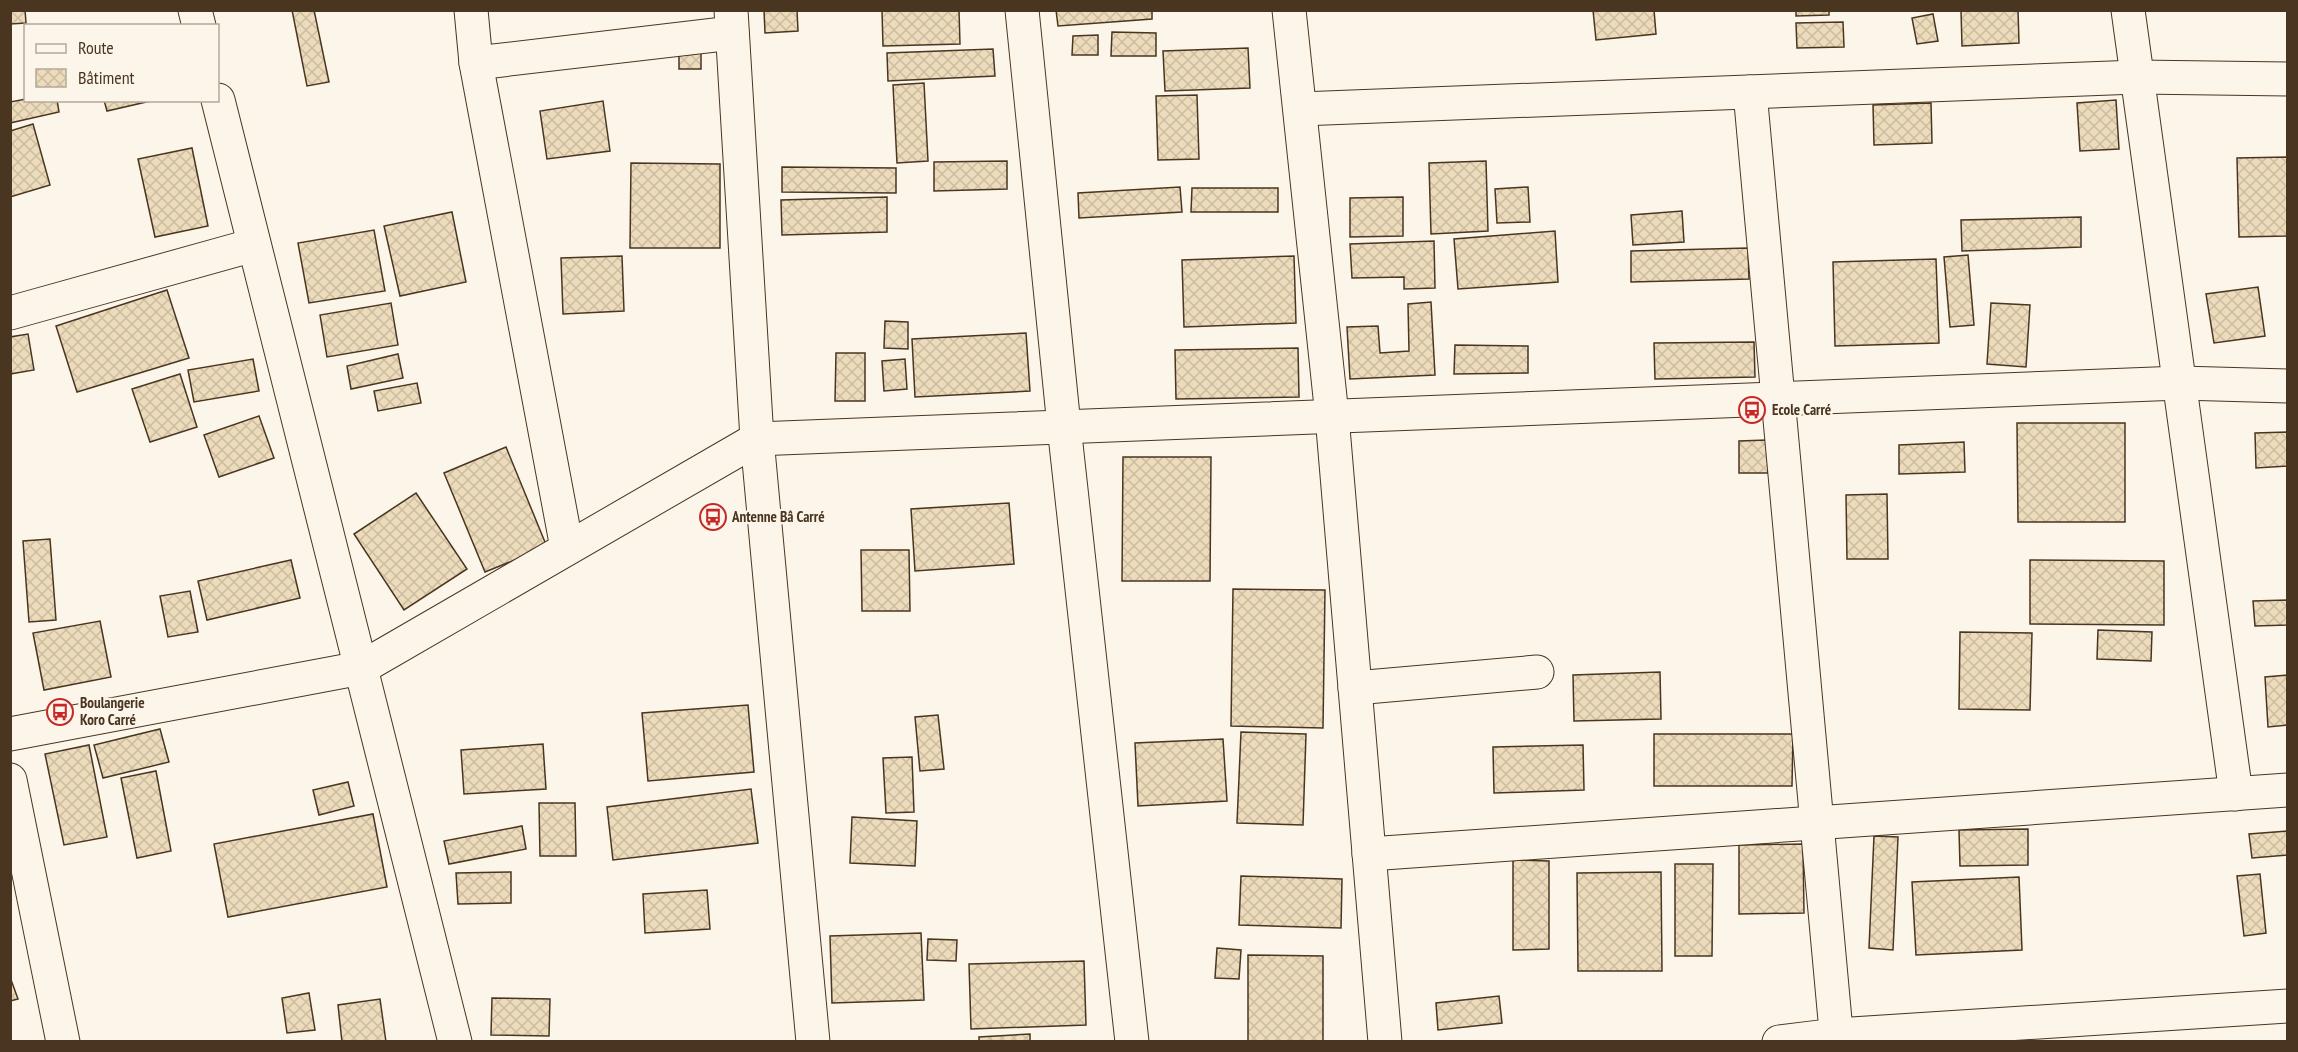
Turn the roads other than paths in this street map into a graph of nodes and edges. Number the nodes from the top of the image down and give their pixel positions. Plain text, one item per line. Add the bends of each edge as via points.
1 (471, 10) edge
2 (1022, 10) edge
3 (1289, 10) edge
4 (2128, 10) edge
5 (731, 22) edge
6 (476, 63) junction
7 (2137, 77) junction
8 (2288, 79) edge
9 (1750, 92) junction
10 (218, 102) edge
11 (1299, 109) junction
12 (254, 245) junction
13 (10, 313) edge
14 (2180, 383) junction
15 (2288, 386) edge
16 (1778, 398) junction
17 (1332, 416) junction
18 (1064, 426) junction
19 (757, 439) junction
20 (567, 548) junction
21 (361, 668) junction
22 (1537, 672) dead end
23 (1355, 688) junction
24 (10, 734) edge
25 (10, 780) edge
26 (2288, 790) edge
27 (2236, 794) junction
28 (1816, 823) junction
29 (1369, 854) junction
30 (2288, 1006) edge
31 (1836, 1038) edge
32 (63, 1041) edge
33 (455, 1041) edge
34 (813, 1041) edge
35 (1132, 1041) edge
36 (1386, 1041) edge
37 (1779, 1041) edge

1 - 6 street
2 - 18 street
3 - 11 street
4 - 7 street
5 - 6 street
5 - 19 street
6 - 20 street
7 - 8 street
7 - 9 street
7 - 14 street
9 - 11 street
9 - 16 street
10 - 12 street
11 - 17 street
12 - 13 street
12 - 21 street
14 - 15 street
14 - 16 street
14 - 27 street
16 - 17 street
16 - 28 street
17 - 18 street
17 - 23 street
18 - 19 street
18 - 35 street
19 - 20 street
19 - 34 street
20 - 21 street
21 - 24 street
21 - 33 street
22 - 23 street
23 - 29 street
25 - 32 street
26 - 27 street
27 - 28 street
28 - 29 street
28 - 31 street
29 - 36 street
30 - 31 street
31 - 37 street

